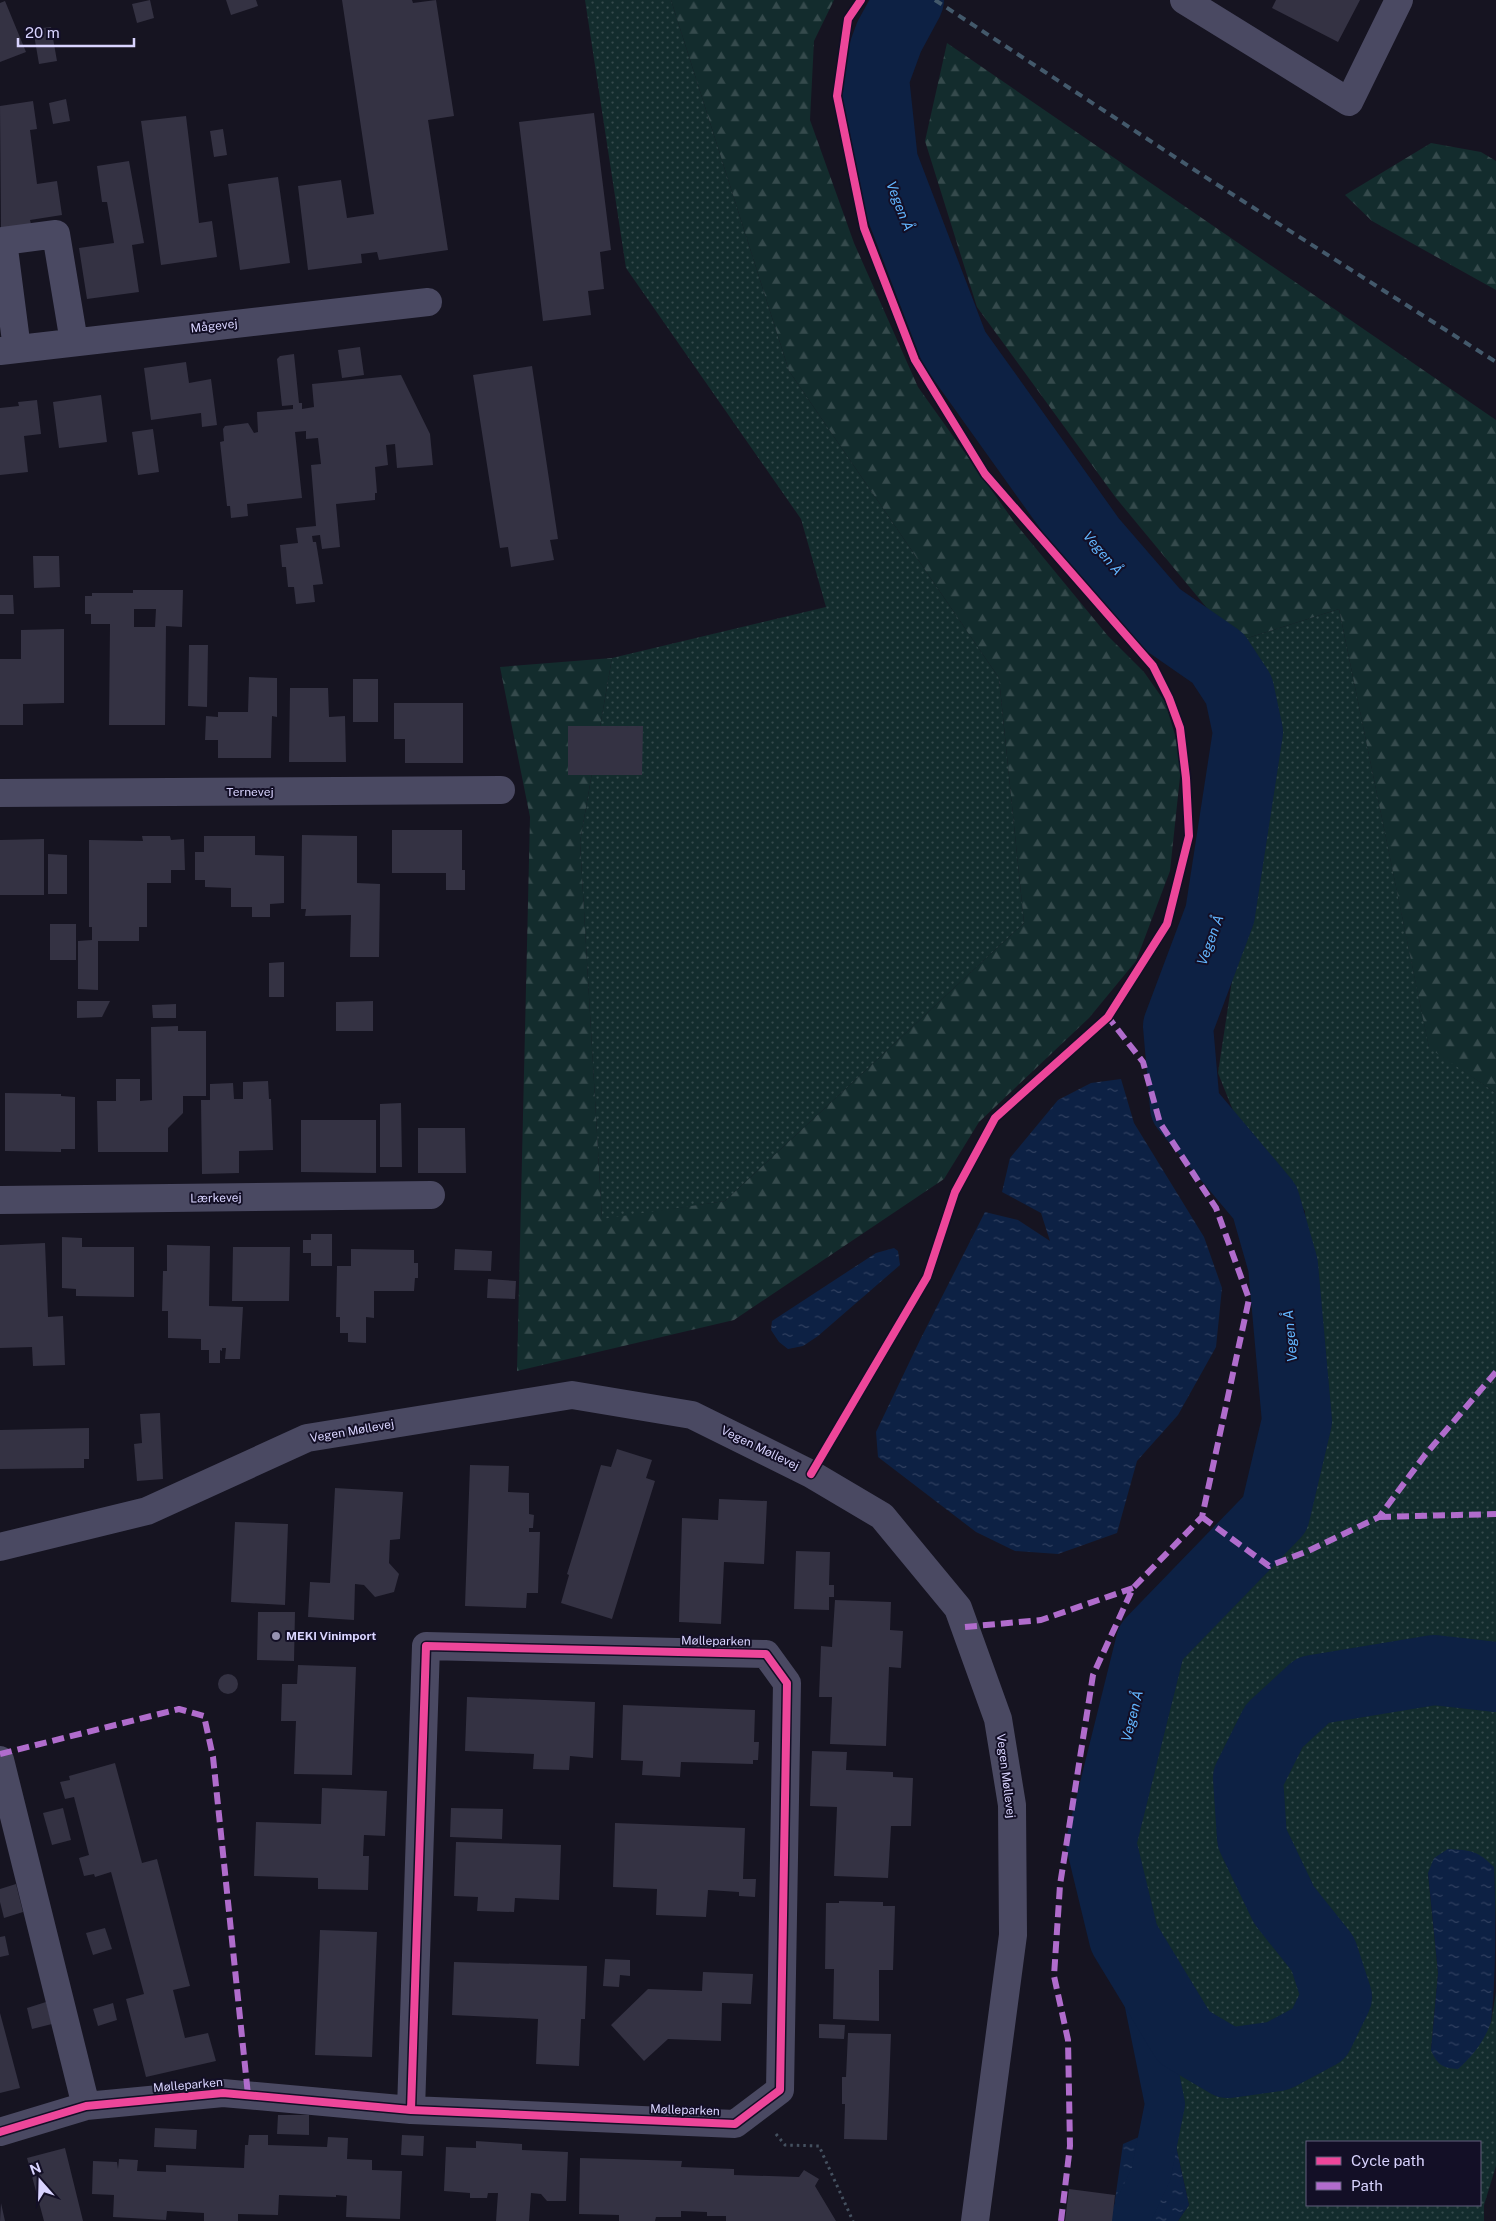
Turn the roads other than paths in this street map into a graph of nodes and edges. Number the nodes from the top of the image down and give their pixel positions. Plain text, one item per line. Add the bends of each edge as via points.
1 (1184, 0) edge
2 (1399, 0) edge
3 (428, 302) dead end
4 (74, 342) junction
5 (9, 350) edge
6 (501, 790) dead end
7 (0, 793) edge
8 (431, 1195) dead end
9 (0, 1200) edge
10 (0, 1547) edge
11 (0, 1760) edge
12 (86, 2106) junction
13 (411, 2110) junction
14 (0, 2132) edge
15 (975, 2221) edge

1 - 2 street via 1349,102
3 - 4 street, Mågevej
4 - 5 street, Mågevej
4 - 5 street via 56,234 3,241
6 - 7 street, Ternevej
8 - 9 street, Lærkevej
10 - 15 street, Vegen Møllevej via 147,1510 307,1438 572,1395 692,1415 811,1474 882,1516 958,1608 998,1718 1012,1805 1013,1935
11 - 12 street
12 - 13 street, Mølleparken via 223,2093
12 - 14 street, Mølleparken
13 - 13 street, Mølleparken via 426,1646 766,1654 787,1683 780,2090 735,2124

